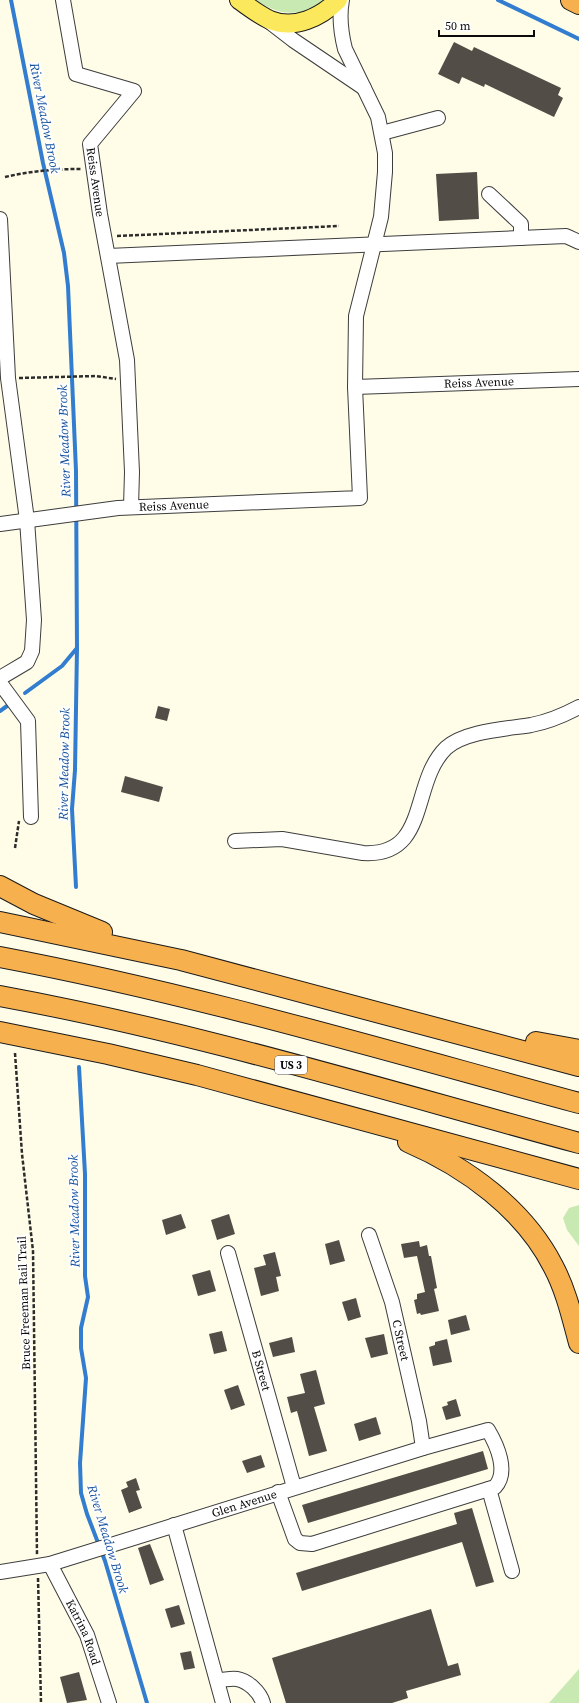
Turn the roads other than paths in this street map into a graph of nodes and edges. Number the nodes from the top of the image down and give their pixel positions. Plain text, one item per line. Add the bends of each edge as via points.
1 (63, 0) edge
2 (239, 0) edge
3 (338, 0) edge
4 (342, 0) edge
5 (571, 0) edge
6 (579, 4) edge
7 (260, 14) junction
8 (365, 89) junction
9 (438, 118) dead end
10 (382, 133) junction
11 (489, 194) dead end
12 (0, 219) edge
13 (521, 238) junction
14 (579, 242) edge
15 (375, 244) junction
16 (108, 256) junction
17 (579, 379) edge
18 (354, 387) junction
19 (131, 507) junction
20 (27, 520) junction
21 (0, 524) edge
22 (0, 678) edge
23 (0, 683) edge
24 (579, 707) edge
25 (31, 817) dead end
26 (235, 841) dead end
27 (0, 886) edge
28 (0, 922) edge
29 (0, 957) edge
30 (181, 960) junction
31 (0, 996) edge
32 (403, 1019) junction
33 (0, 1032) edge
34 (579, 1050) edge
35 (579, 1066) edge
36 (579, 1103) edge
37 (332, 1112) junction
38 (579, 1143) edge
39 (579, 1179) edge
40 (369, 1235) dead end
41 (228, 1253) dead end
42 (579, 1343) edge
43 (422, 1448) junction
44 (294, 1487) junction
45 (489, 1489) junction
46 (278, 1492) junction
47 (174, 1525) junction
48 (50, 1564) junction
49 (512, 1571) dead end
50 (0, 1572) edge
51 (218, 1680) junction
52 (109, 1703) edge
53 (224, 1703) edge
54 (263, 1703) edge

1 - 16 street, Reiss Avenue via 76,74 134,91 90,144
2 - 7 main road
3 - 7 main road via 322,14 298,23 272,20
4 - 8 street, Reiss Avenue via 342,39
5 - 6 highway
7 - 8 street
8 - 10 street, Reiss Avenue via 378,117
9 - 10 street
10 - 15 street, Reiss Avenue via 384,187
11 - 13 street via 521,224
12 - 20 street via 8,378
13 - 14 street via 566,236
13 - 15 street
15 - 16 street
15 - 18 street, Reiss Avenue via 356,316
16 - 19 street, Reiss Avenue via 127,360
17 - 18 street, Reiss Avenue
18 - 19 street, Reiss Avenue via 360,498
19 - 20 street
20 - 21 street
20 - 22 street via 34,620 32,651 27,662
23 - 25 street via 28,721
24 - 26 street via 554,719 459,740 447,748 429,773 410,831 398,846 387,852 363,853 282,839
27 - 30 highway via 71,920
28 - 30 highway
29 - 36 highway via 206,1002
30 - 32 highway
31 - 38 highway, US 3 via 193,1038
32 - 34 highway
32 - 35 highway
33 - 37 highway via 160,1066
37 - 39 highway
37 - 42 highway via 383,1131 435,1155 504,1203 532,1233 553,1265 567,1297
40 - 43 street, C Street via 392,1302 419,1421
41 - 44 street, B Street
43 - 44 street, Glen Avenue
43 - 45 street, Glen Avenue via 488,1430 502,1467 499,1483
44 - 46 street, Glen Avenue
45 - 46 street via 306,1545 295,1539
45 - 49 street
46 - 47 street, Glen Avenue
47 - 48 street, Glen Avenue
47 - 51 street
48 - 50 street, Glen Avenue
48 - 52 street, Katrina Road via 87,1635
51 - 53 street
51 - 54 street via 236,1678 246,1682 256,1691

